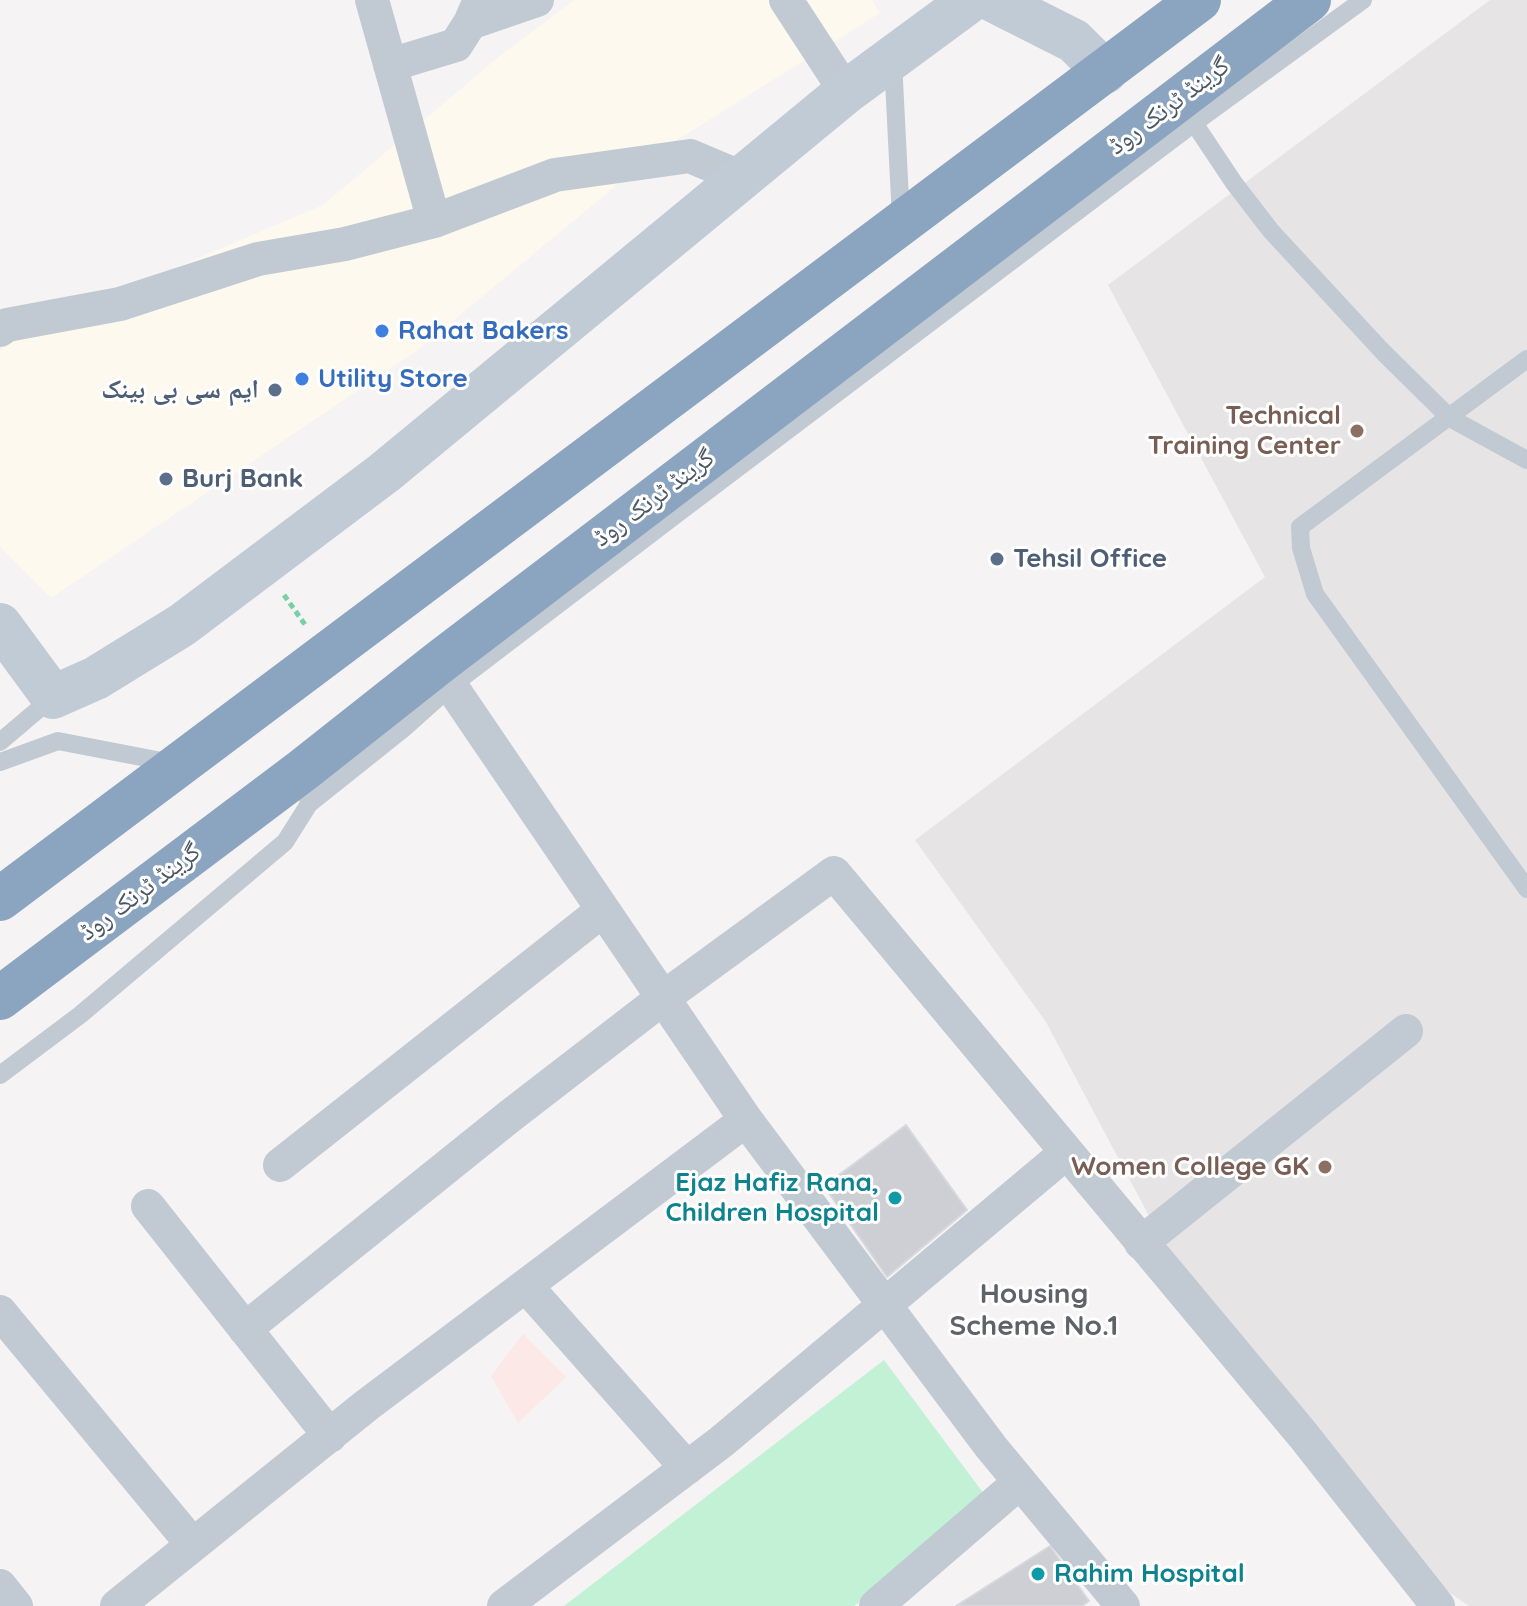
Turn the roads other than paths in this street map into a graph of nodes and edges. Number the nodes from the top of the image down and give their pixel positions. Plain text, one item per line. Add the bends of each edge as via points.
1 (372, 0) edge
2 (537, 0) edge
3 (786, 0) edge
4 (971, 0) edge
5 (993, 0) edge
6 (1199, 0) edge
7 (1309, 0) edge
8 (1363, 0) edge
9 (475, 12) edge
10 (893, 58) junction
11 (390, 65) junction
12 (1105, 72) junction
13 (846, 92) junction
14 (1194, 123) junction
15 (742, 178) junction
16 (434, 221) junction
17 (901, 223) junction
18 (0, 330) edge
19 (1527, 359) edge
20 (1450, 418) junction
21 (1527, 460) edge
22 (0, 625) edge
23 (446, 673) junction
24 (53, 697) junction
25 (0, 742) edge
26 (0, 762) edge
27 (179, 764) junction
28 (306, 787) junction
29 (1527, 889) edge
30 (0, 899) edge
31 (603, 910) junction
32 (0, 998) edge
33 (663, 998) junction
34 (1406, 1031) dead end
35 (0, 1075) edge
36 (746, 1120) junction
37 (1067, 1152) junction
38 (280, 1165) dead end
39 (148, 1206) dead end
40 (1141, 1243) junction
41 (526, 1286) junction
42 (884, 1305) junction
43 (0, 1312) edge
44 (245, 1329) junction
45 (330, 1436) junction
46 (687, 1468) junction
47 (1020, 1482) junction
48 (193, 1545) junction
49 (0, 1586) edge
50 (16, 1606) edge
51 (117, 1606) edge
52 (504, 1606) edge
53 (876, 1606) edge
54 (1123, 1606) edge
55 (1438, 1606) edge

1 - 11 street
2 - 9 street
3 - 13 street
4 - 10 main road
5 - 12 main road via 1074,41
6 - 12 highway
7 - 23 highway, گرینڈ ٹرنک روڈ
8 - 14 lane
9 - 11 street via 456,45
10 - 13 main road
10 - 17 lane
11 - 16 street
12 - 17 highway
13 - 15 main road
14 - 20 lane via 1271,231
14 - 23 lane
15 - 16 street via 690,156 555,175
15 - 24 main road via 384,473 195,616 96,678
16 - 18 street via 258,259 120,304
17 - 27 highway
19 - 20 lane
20 - 21 lane
20 - 29 lane via 1300,527 1301,548 1315,594
22 - 24 main road
23 - 28 highway, گرینڈ ٹرنک روڈ
23 - 31 street
24 - 25 lane
26 - 27 lane via 58,741
27 - 30 highway
28 - 32 highway, گرینڈ ٹرنک روڈ
28 - 35 lane via 285,842 80,1015
31 - 33 street
31 - 38 street
33 - 36 street
33 - 37 street via 834,873
33 - 44 street
34 - 40 street
36 - 41 street
36 - 42 street
37 - 40 street
37 - 42 street
39 - 44 street
40 - 55 street
41 - 45 street
41 - 46 street
42 - 46 street
42 - 47 street
43 - 48 street
44 - 45 street
45 - 48 street
46 - 52 street
47 - 53 street
47 - 54 street
48 - 51 street
49 - 50 street

